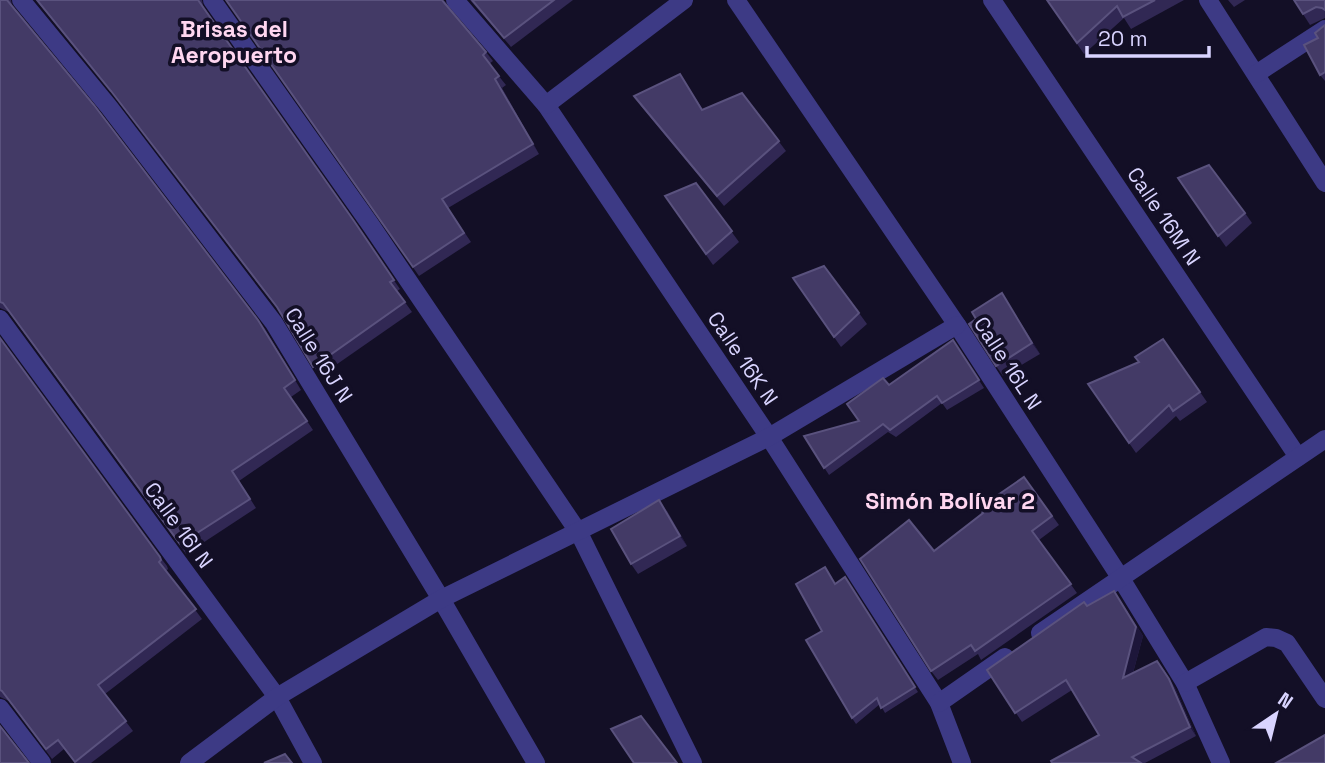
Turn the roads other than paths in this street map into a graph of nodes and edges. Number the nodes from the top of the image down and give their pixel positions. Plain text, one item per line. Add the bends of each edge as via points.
1 (21, 0) edge
2 (212, 0) edge
3 (455, 0) edge
4 (684, 0) edge
5 (736, 0) edge
6 (992, 0) edge
7 (1208, 0) edge
8 (1325, 29) edge
9 (1256, 74) junction
10 (546, 105) junction
11 (1325, 183) edge
12 (0, 319) edge
13 (957, 326) junction
14 (769, 437) junction
15 (1325, 439) edge
16 (1298, 457) junction
17 (579, 533) junction
18 (1120, 577) junction
19 (441, 599) junction
20 (1185, 684) junction
21 (277, 697) junction
22 (1325, 699) edge
23 (939, 704) junction
24 (0, 708) edge
25 (42, 763) edge
26 (189, 763) edge
27 (313, 763) edge
28 (536, 763) edge
29 (692, 763) edge
30 (962, 763) edge
31 (1221, 763) edge

1 - 19 street, Calle 16J N via 274,323
2 - 17 street via 363,213
3 - 10 street, Calle 16K N
4 - 10 street
5 - 13 street, Calle 16L N
6 - 16 street, Calle 16M N
7 - 9 street
8 - 9 street
9 - 11 street
10 - 14 street, Calle 16K N
12 - 21 street, Calle 16I N
13 - 14 street
13 - 18 street, Calle 16L N
14 - 17 street
14 - 23 street, Calle 16K N
15 - 16 street
16 - 18 street
17 - 19 street
17 - 29 street
18 - 20 street, Calle 16L N
18 - 23 street
19 - 21 street
19 - 28 street, Calle 16J N
20 - 22 street via 1266,637 1276,638 1287,643
20 - 31 street, Calle 16L N
21 - 26 street
21 - 27 street, Calle 16I N
23 - 30 street, Calle 16K N
24 - 25 street

